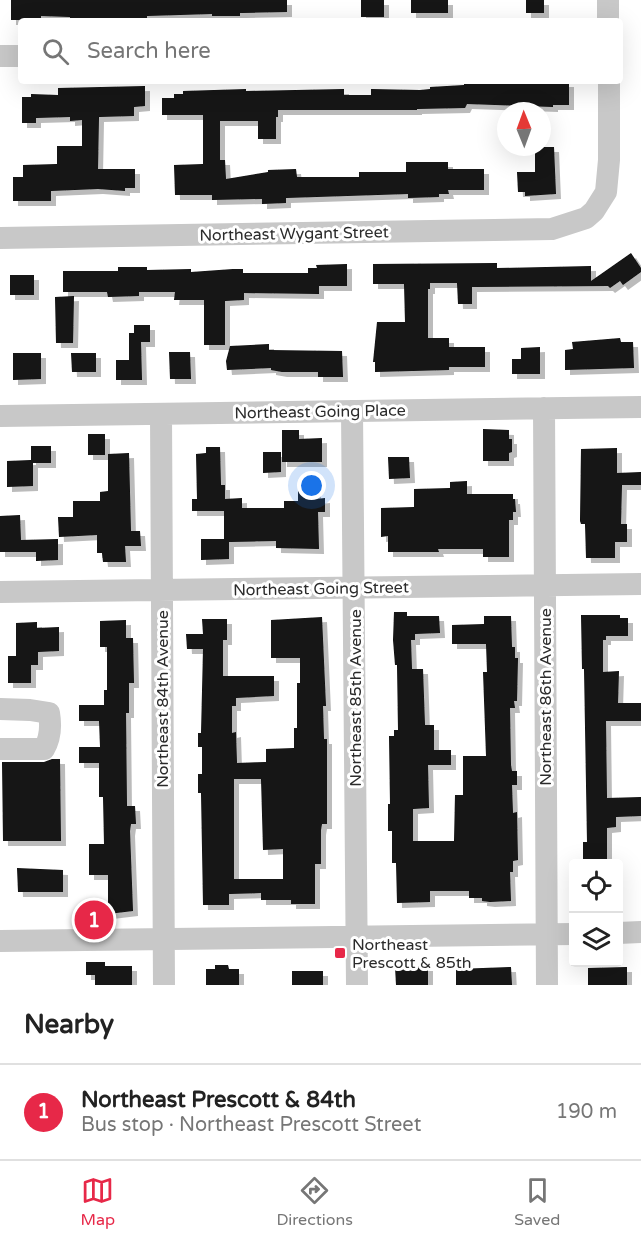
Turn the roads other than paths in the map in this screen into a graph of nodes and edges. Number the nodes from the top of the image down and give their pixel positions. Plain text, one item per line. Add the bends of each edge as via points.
1 (608, 0) edge
2 (608, 18) edge
3 (0, 56) edge
4 (18, 56) edge
5 (609, 84) edge
6 (0, 238) edge
7 (641, 407) edge
8 (544, 408) junction
9 (352, 411) junction
10 (161, 414) junction
11 (0, 416) edge
12 (641, 584) edge
13 (544, 585) junction
14 (354, 588) junction
15 (162, 590) junction
16 (0, 592) edge
17 (0, 710) edge
18 (0, 749) edge
19 (641, 932) edge
20 (623, 933) edge
21 (547, 934) junction
22 (569, 934) edge
23 (357, 936) junction
24 (164, 939) junction
25 (0, 941) edge
26 (164, 985) edge
27 (357, 985) edge
28 (547, 985) edge

1 - 2 street
3 - 4 street
5 - 6 street, Northeast Wygant Street via 606,192 586,218 552,229
7 - 8 street, Northeast Going Place
8 - 9 street, Northeast Going Place
8 - 13 street, Northeast 86th Avenue
9 - 10 street, Northeast Going Place
9 - 14 street, Northeast 85th Avenue
10 - 11 street, Northeast Going Place
10 - 15 street, Northeast 84th Avenue
12 - 13 street, Northeast Going Street
13 - 14 street, Northeast Going Street
13 - 21 street, Northeast 86th Avenue
14 - 15 street, Northeast Going Street
14 - 23 street, Northeast 85th Avenue
15 - 16 street, Northeast Going Street
15 - 24 street, Northeast 84th Avenue
17 - 18 street via 49,713 50,721 44,749
19 - 20 street
21 - 22 street
21 - 23 street
21 - 28 street, Northeast 86th Avenue
23 - 24 street
23 - 27 street, Northeast 85th Avenue
24 - 25 street
24 - 26 street, Northeast 84th Avenue

